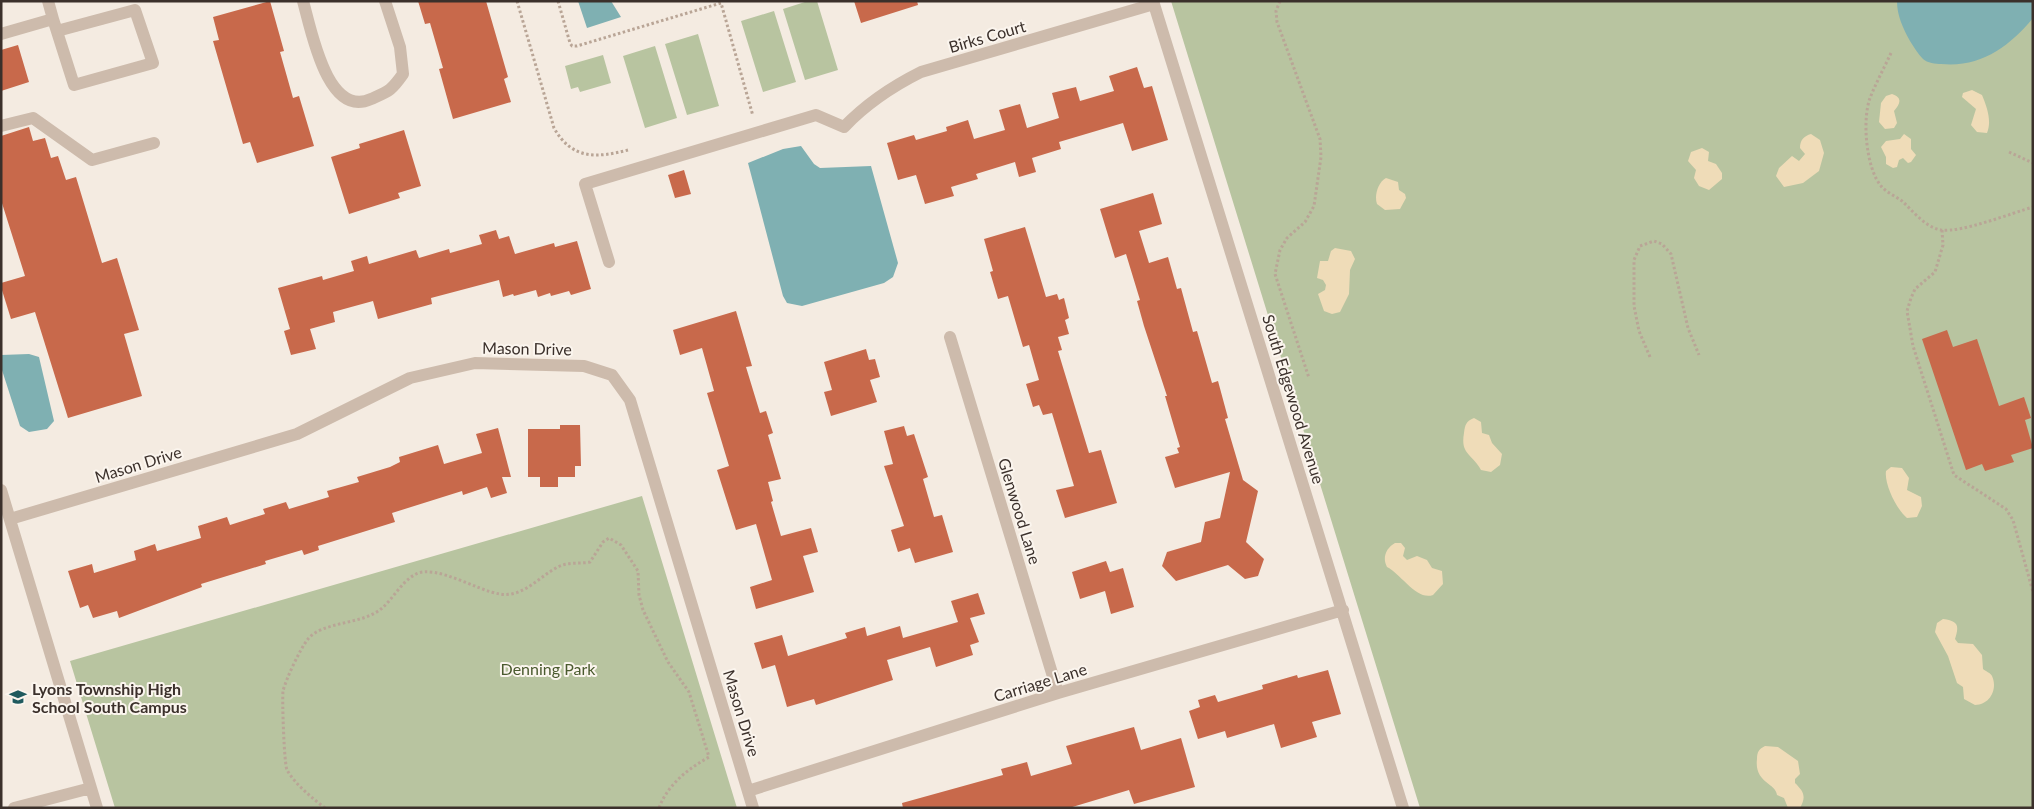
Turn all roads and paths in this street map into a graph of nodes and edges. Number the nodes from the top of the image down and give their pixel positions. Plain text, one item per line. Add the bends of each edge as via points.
1 (48, 1) edge
2 (303, 1) edge
3 (385, 1) edge
4 (517, 1) edge
5 (558, 1) edge
6 (1280, 1) edge
7 (1153, 3) edge
8 (55, 25) junction
9 (1, 34) edge
10 (1891, 53) dead end
11 (753, 117) dead end
12 (1, 126) edge
13 (154, 143) dead end
14 (628, 150) dead end
15 (2009, 152) dead end
16 (2033, 163) edge
17 (2033, 207) edge
18 (1942, 230) junction
19 (609, 262) dead end
20 (950, 337) dead end
21 (1699, 355) dead end
22 (1650, 357) dead end
23 (1309, 378) dead end
24 (1, 490) edge
25 (10, 519) junction
26 (2033, 592) edge
27 (1343, 610) junction
28 (1058, 693) junction
29 (91, 788) junction
30 (748, 790) junction
31 (14, 808) edge
32 (97, 808) edge
33 (325, 808) edge
34 (659, 808) edge
35 (753, 808) edge
36 (1403, 808) edge

1 - 8 street
2 - 3 street via 325,76 342,96 364,102 392,90 403,74 400,47
4 - 14 path via 558,135 570,148 588,155 606,156
5 - 11 path via 572,46 721,3
6 - 23 path via 1276,11 1277,22 1320,139 1321,157 1314,206 1305,222 1284,244 1275,274
7 - 19 street, Birks Court via 921,72 886,90 844,127 816,115 585,184
7 - 27 street, South Edgewood Avenue
8 - 8 street via 74,85 153,63 136,10
8 - 9 street
10 - 18 path via 1870,99 1867,115 1872,170 1882,187 1929,226
12 - 13 street via 33,118 92,160
15 - 16 path
17 - 18 path via 1958,229
18 - 26 path via 1943,245 1935,272 1911,298 1908,311 1913,346 1954,475 2006,509 2013,520
20 - 28 street, Glenwood Lane
21 - 22 path via 1688,328 1671,254 1654,241 1640,246 1634,260 1635,319
24 - 25 street
25 - 29 street
25 - 30 street, Mason Drive via 297,434 410,378 475,363 584,366 612,375 630,400
27 - 28 street, Carriage Lane
27 - 36 street, South Edgewood Avenue
28 - 30 street, Carriage Lane
29 - 31 street
29 - 32 street
30 - 35 street, Mason Drive
33 - 34 path via 295,780 287,769 285,756 284,688 308,639 326,629 370,616 416,574 438,574 488,592 512,594 524,590 561,565 590,562 610,538 621,546 638,571 643,610 668,662 689,692 709,757 686,770 662,799

